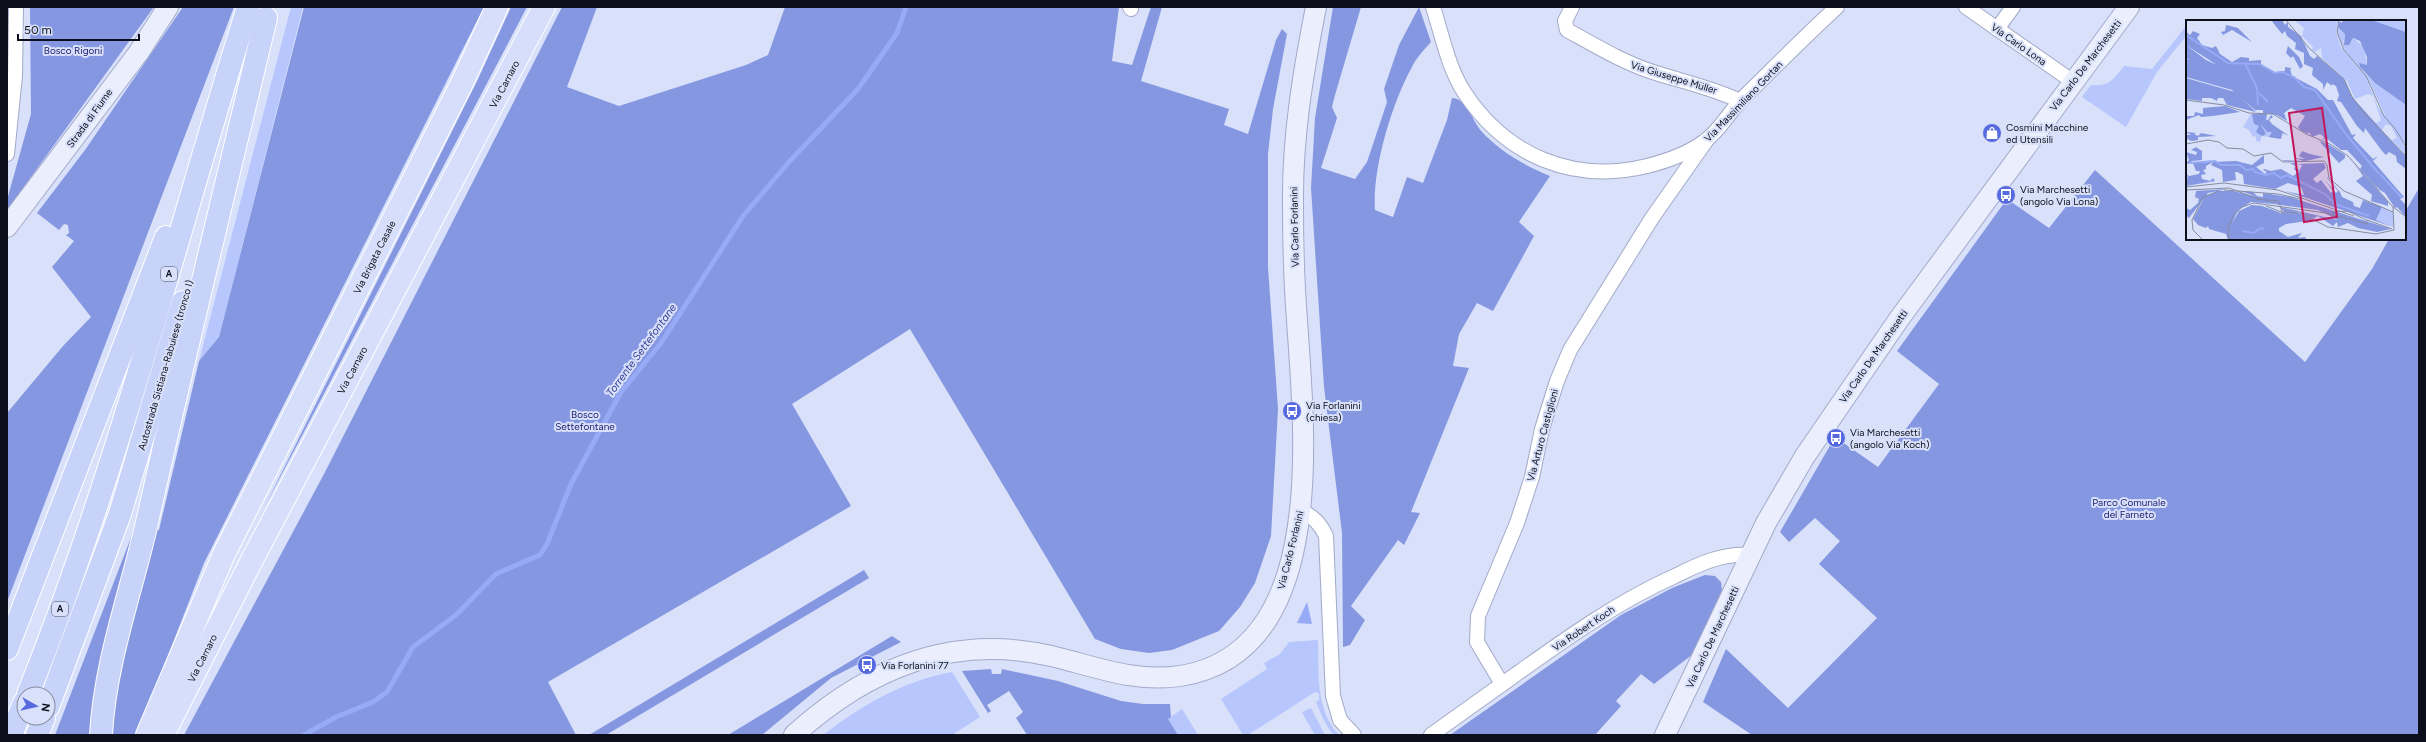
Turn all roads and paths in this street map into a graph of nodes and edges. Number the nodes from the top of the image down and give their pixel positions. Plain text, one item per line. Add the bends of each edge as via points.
1 (16, 7) edge
2 (168, 7) edge
3 (497, 7) edge
4 (544, 7) edge
5 (1316, 7) edge
6 (1433, 7) edge
7 (1572, 7) edge
8 (1837, 7) edge
9 (1966, 7) edge
10 (2013, 7) edge
11 (2129, 7) edge
12 (258, 10) edge
13 (1997, 29) junction
14 (2072, 81) junction
15 (1740, 101) junction
16 (1706, 141) junction
17 (7, 154) edge
18 (7, 227) edge
19 (249, 506) junction
20 (1301, 510) junction
21 (1750, 555) junction
22 (253, 558) junction
23 (7, 649) edge
24 (1502, 684) junction
25 (30, 686) edge
26 (56, 686) edge
27 (16, 723) edge
28 (11, 735) edge
29 (101, 735) edge
30 (147, 735) edge
31 (163, 735) edge
32 (794, 735) edge
33 (1354, 735) edge
34 (1431, 735) edge
35 (1665, 735) edge

1 - 17 street via 15,76
2 - 18 main road, Strada di Fiume via 139,52
3 - 19 main road, Via Brigata Casale via 462,82
4 - 22 main road, Via Carnaro
5 - 20 main road, Via Carlo Forlanini via 1303,74 1294,152 1296,318 1305,455
6 - 16 street, Via Massimiliano Gortan via 1448,57 1463,90 1479,113 1497,132 1518,148 1551,163 1579,170 1617,172 1677,156
7 - 15 street, Via Giuseppe Müller via 1565,21 1567,30 1625,62 1719,91
8 - 15 street, Via Massimiliano Gortan
9 - 13 street, Via Carlo Lona
10 - 13 street
11 - 14 main road, Via Carlo De Marchesetti
12 - 23 highway via 152,274
12 - 25 highway, Autostrada Sistiana-Rabuiese (tronco I) / A via 87,537
12 - 26 highway, Autostrada Sistiana-Rabuiese (tronco I) / A via 141,445 110,544
12 - 29 highway via 190,334 146,529 119,632 103,707
13 - 14 street, Via Carlo Lona
14 - 21 main road, Via Carlo De Marchesetti via 1846,393 1805,456
15 - 16 street, Via Massimiliano Gortan
16 - 24 street, Via Arturo Castiglioni via 1652,218 1570,350 1557,381 1517,523 1478,616 1477,642
19 - 22 main road via 244,528 245,547
19 - 30 main road via 202,603
20 - 32 main road, Via Carlo Forlanini via 1285,578 1269,617 1244,647 1212,668 1176,677 1142,678 1021,651 950,653 908,663 868,680 846,693
20 - 33 street via 1320,525 1326,536 1333,696 1340,720
21 - 24 street, Via Robert Koch via 1735,554 1722,557 1639,592 1584,625
21 - 35 main road, Via Carlo De Marchesetti
22 - 31 main road, Via Carnaro
24 - 34 street, Via Robert Koch
27 - 28 highway

